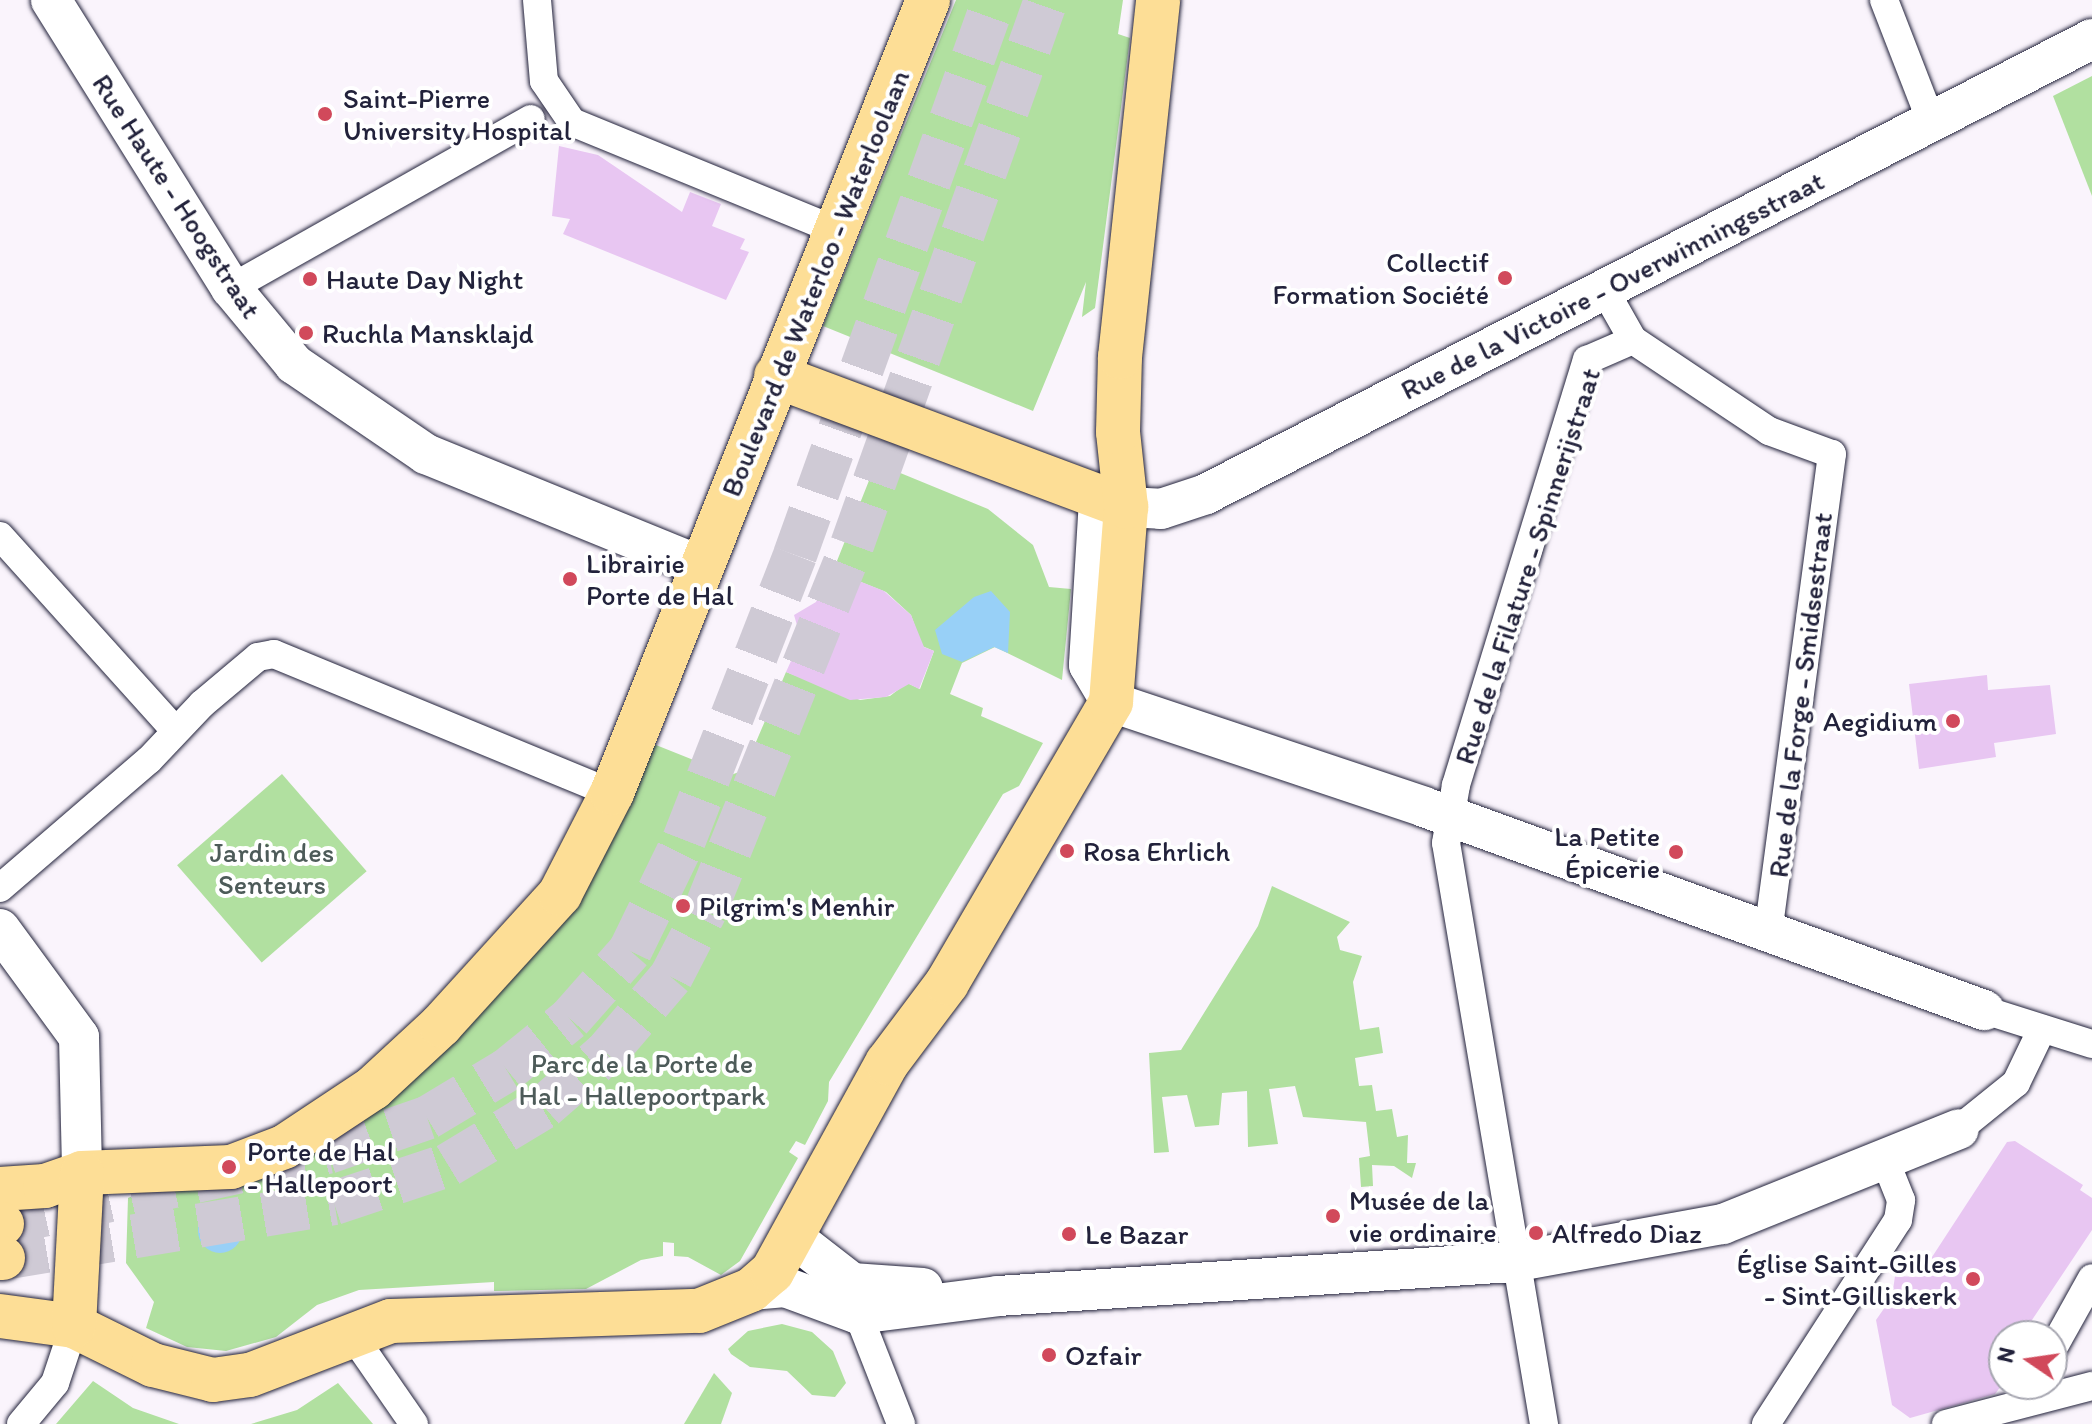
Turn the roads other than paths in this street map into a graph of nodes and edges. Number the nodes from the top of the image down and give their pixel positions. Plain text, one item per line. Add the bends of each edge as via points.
1 (51, 0) edge
2 (537, 0) edge
3 (928, 0) edge
4 (1158, 0) edge
5 (1884, 0) edge
6 (2092, 39) edge
7 (544, 113) junction
8 (1931, 121) junction
9 (835, 230) junction
10 (231, 288) junction
11 (1604, 289) junction
12 (1633, 340) junction
13 (776, 376) junction
14 (1112, 504) junction
15 (0, 536) edge
16 (703, 567) junction
17 (1111, 702) junction
18 (174, 729) junction
19 (612, 793) junction
20 (1451, 816) junction
21 (0, 888) edge
22 (0, 929) edge
23 (1768, 936) junction
24 (1984, 1010) joint
25 (2042, 1029) junction
26 (2092, 1044) edge
27 (1959, 1129) joint
28 (1885, 1160) junction
29 (82, 1173) junction
30 (1, 1231) edge
31 (794, 1238) junction
32 (1513, 1262) junction
33 (2092, 1278) edge
34 (751, 1290) junction
35 (880, 1296) junction
36 (0, 1316) edge
37 (2068, 1321) edge
38 (74, 1326) junction
39 (353, 1336) junction
40 (2092, 1386) edge
41 (2068, 1388) edge
42 (2021, 1400) edge
43 (21, 1424) edge
44 (414, 1424) edge
45 (901, 1424) edge
46 (1544, 1424) edge
47 (1766, 1424) edge
48 (1946, 1424) edge

1 - 10 street, Rue Haute - Hoogstraat
2 - 7 street
3 - 9 main road, Boulevard de Waterloo - Waterloolaan
4 - 14 main road via 1120,357
5 - 8 street
6 - 8 street, Rue de la Victoire - Overwinningsstraat
7 - 9 street
7 - 10 street
8 - 11 street, Rue de la Victoire - Overwinningsstraat
9 - 13 main road, Boulevard de Waterloo - Waterloolaan
10 - 16 street, Rue Haute - Hoogstraat via 294,364 387,432
11 - 12 street
11 - 14 street, Rue de la Victoire - Overwinningsstraat via 1206,494 1161,509
12 - 20 street, Rue de la Filature - Spinnerijstraat via 1587,360
12 - 23 street, Rue de la Forge - Smidsestraat via 1769,431 1832,454
13 - 14 main road
13 - 16 main road, Boulevard de Waterloo - Waterloolaan
14 - 17 main road
15 - 18 street
16 - 19 main road, Boulevard de Waterloo - Waterloolaan
17 - 20 street
17 - 31 main road via 947,983 887,1063
18 - 19 street via 258,657 274,654
18 - 21 street via 149,760
19 - 29 main road, Boulevard de Waterloo - Waterloolaan via 553,903 373,1088 258,1160 201,1170
20 - 23 street
20 - 32 street, Rue de la Filature - Spinnerijstraat via 1446,843
22 - 29 street via 79,1037
23 - 24 street
24 - 25 street
25 - 26 street
25 - 27 street via 2016,1083
27 - 28 street
28 - 32 street via 1723,1224
28 - 47 street via 1901,1200 1898,1220
29 - 30 main road, Boulevard de Waterloo - Waterloolaan via 45,1186
29 - 38 main road
31 - 34 main road
31 - 35 street via 852,1283
32 - 35 street via 998,1296
32 - 46 street, Rue de la Filature - Spinnerijstraat
33 - 37 street
34 - 35 street via 785,1287
34 - 39 main road via 699,1311 391,1321
35 - 45 street
36 - 38 main road
38 - 39 main road via 153,1365 213,1380 250,1375
38 - 43 street via 55,1383
39 - 44 street
40 - 41 street
42 - 48 street

